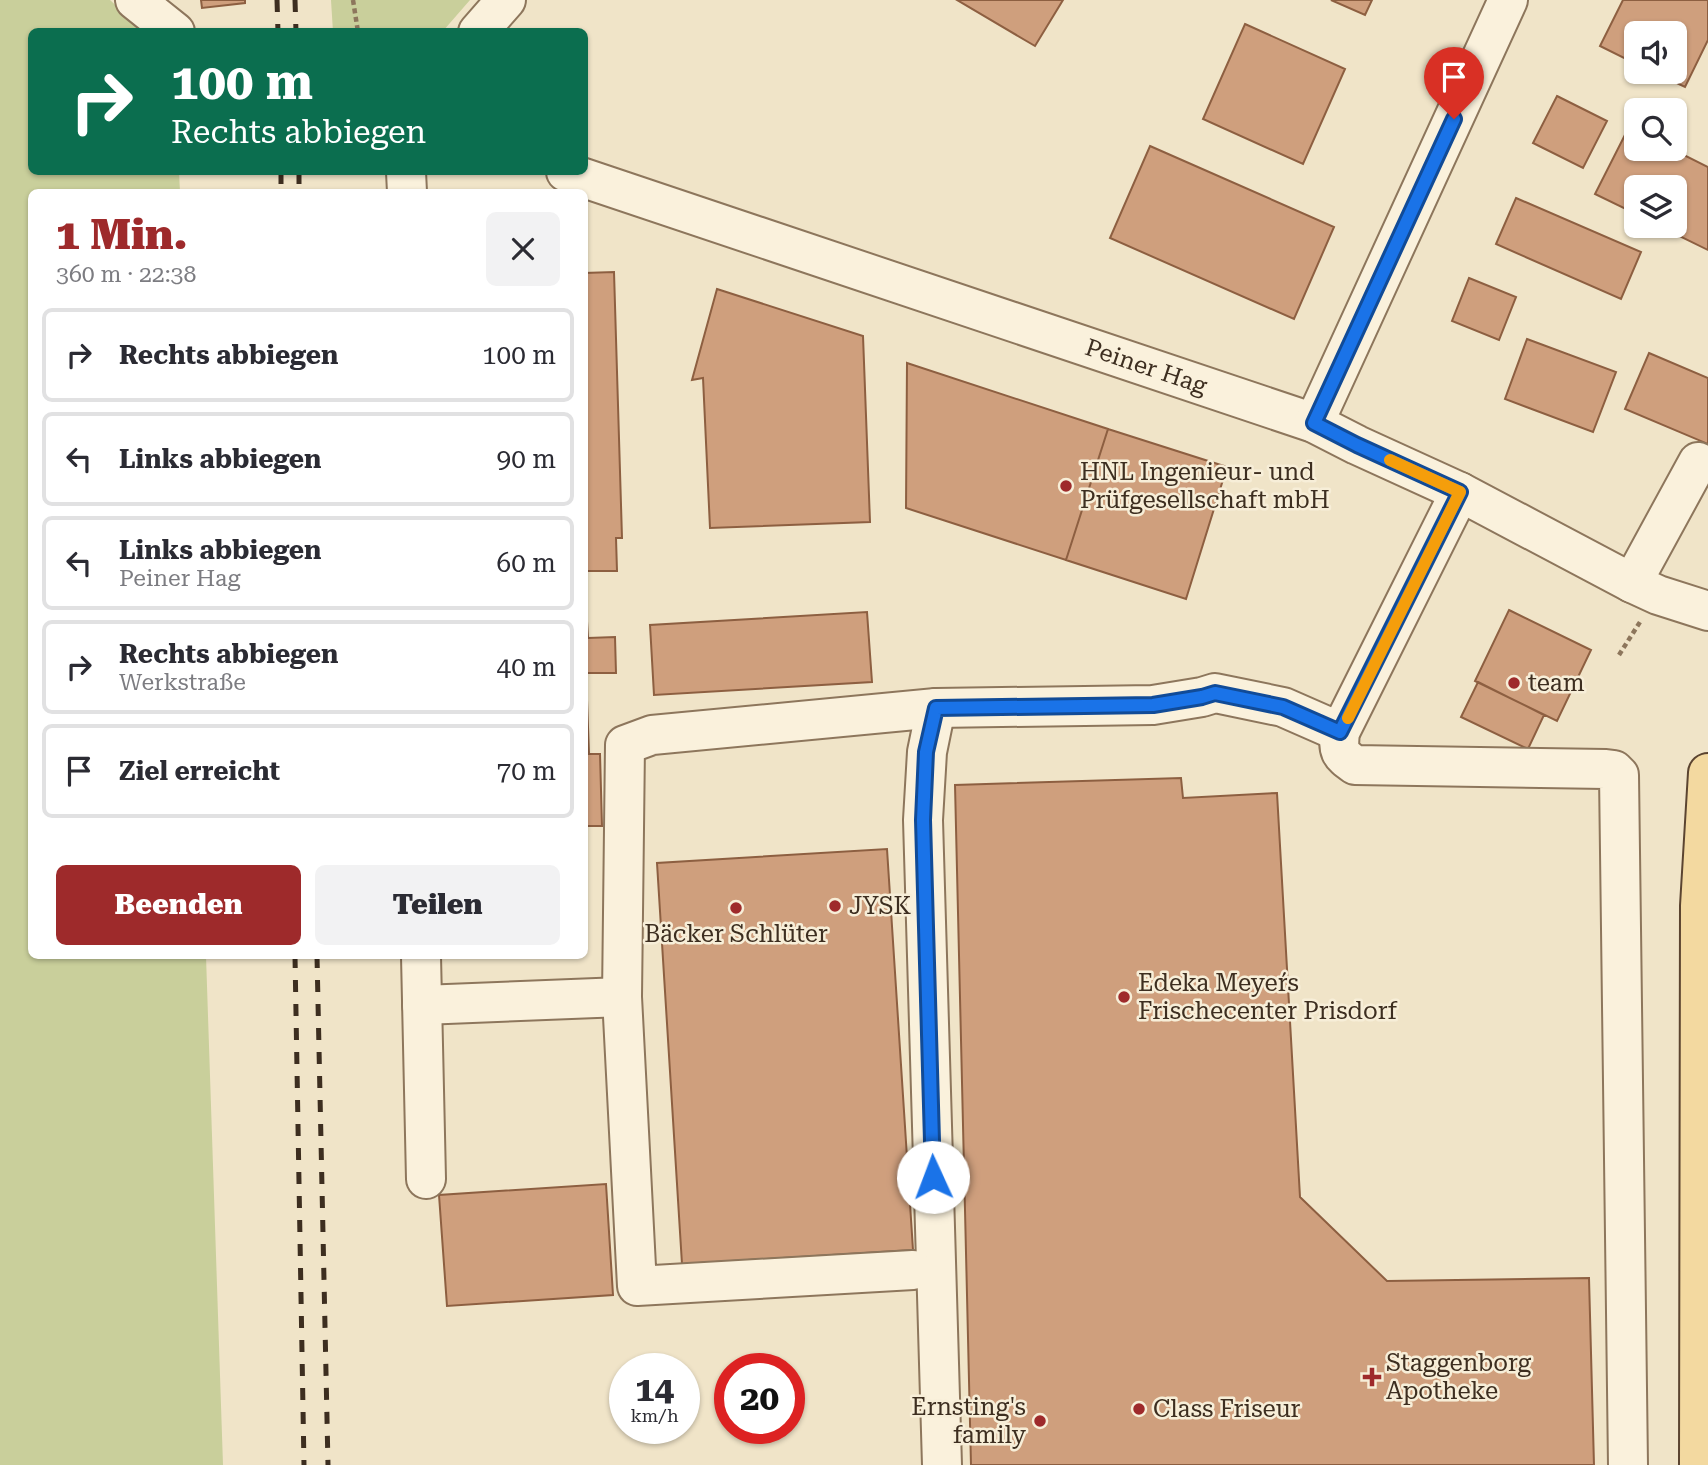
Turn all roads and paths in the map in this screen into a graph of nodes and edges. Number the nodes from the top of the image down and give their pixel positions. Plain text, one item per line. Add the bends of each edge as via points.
1 (135, 0) edge
2 (353, 0) edge
3 (506, 0) edge
4 (1508, 0) edge
5 (170, 28) edge
6 (357, 28) edge
7 (482, 28) edge
8 (575, 175) edge
9 (1314, 423) junction
10 (1698, 462) dead end
11 (1460, 492) junction
12 (1632, 583) junction
13 (1708, 611) edge
14 (936, 708) junction
15 (1340, 732) junction
16 (1708, 773) edge
17 (421, 959) edge
18 (622, 997) junction
19 (422, 1005) junction
20 (426, 1180) dead end
21 (913, 1270) dead end
22 (942, 1465) edge
23 (1628, 1465) edge
24 (1699, 1465) edge

1 - 5 street
2 - 6 path
3 - 7 street
4 - 9 street
8 - 9 street, Peiner Hag
9 - 11 street, Peiner Hag
10 - 12 street
11 - 12 street, Peiner Hag
11 - 15 street
12 - 13 street, Peiner Hag
14 - 15 street via 1153,705 1215,693 1283,707
14 - 18 street via 652,735 625,745
14 - 22 street via 926,752 923,820
15 - 23 street via 1342,756 1355,765 1606,769 1619,775
16 - 24 main road via 1700,906
17 - 19 street
18 - 19 street
18 - 21 street via 637,1286
19 - 20 street

